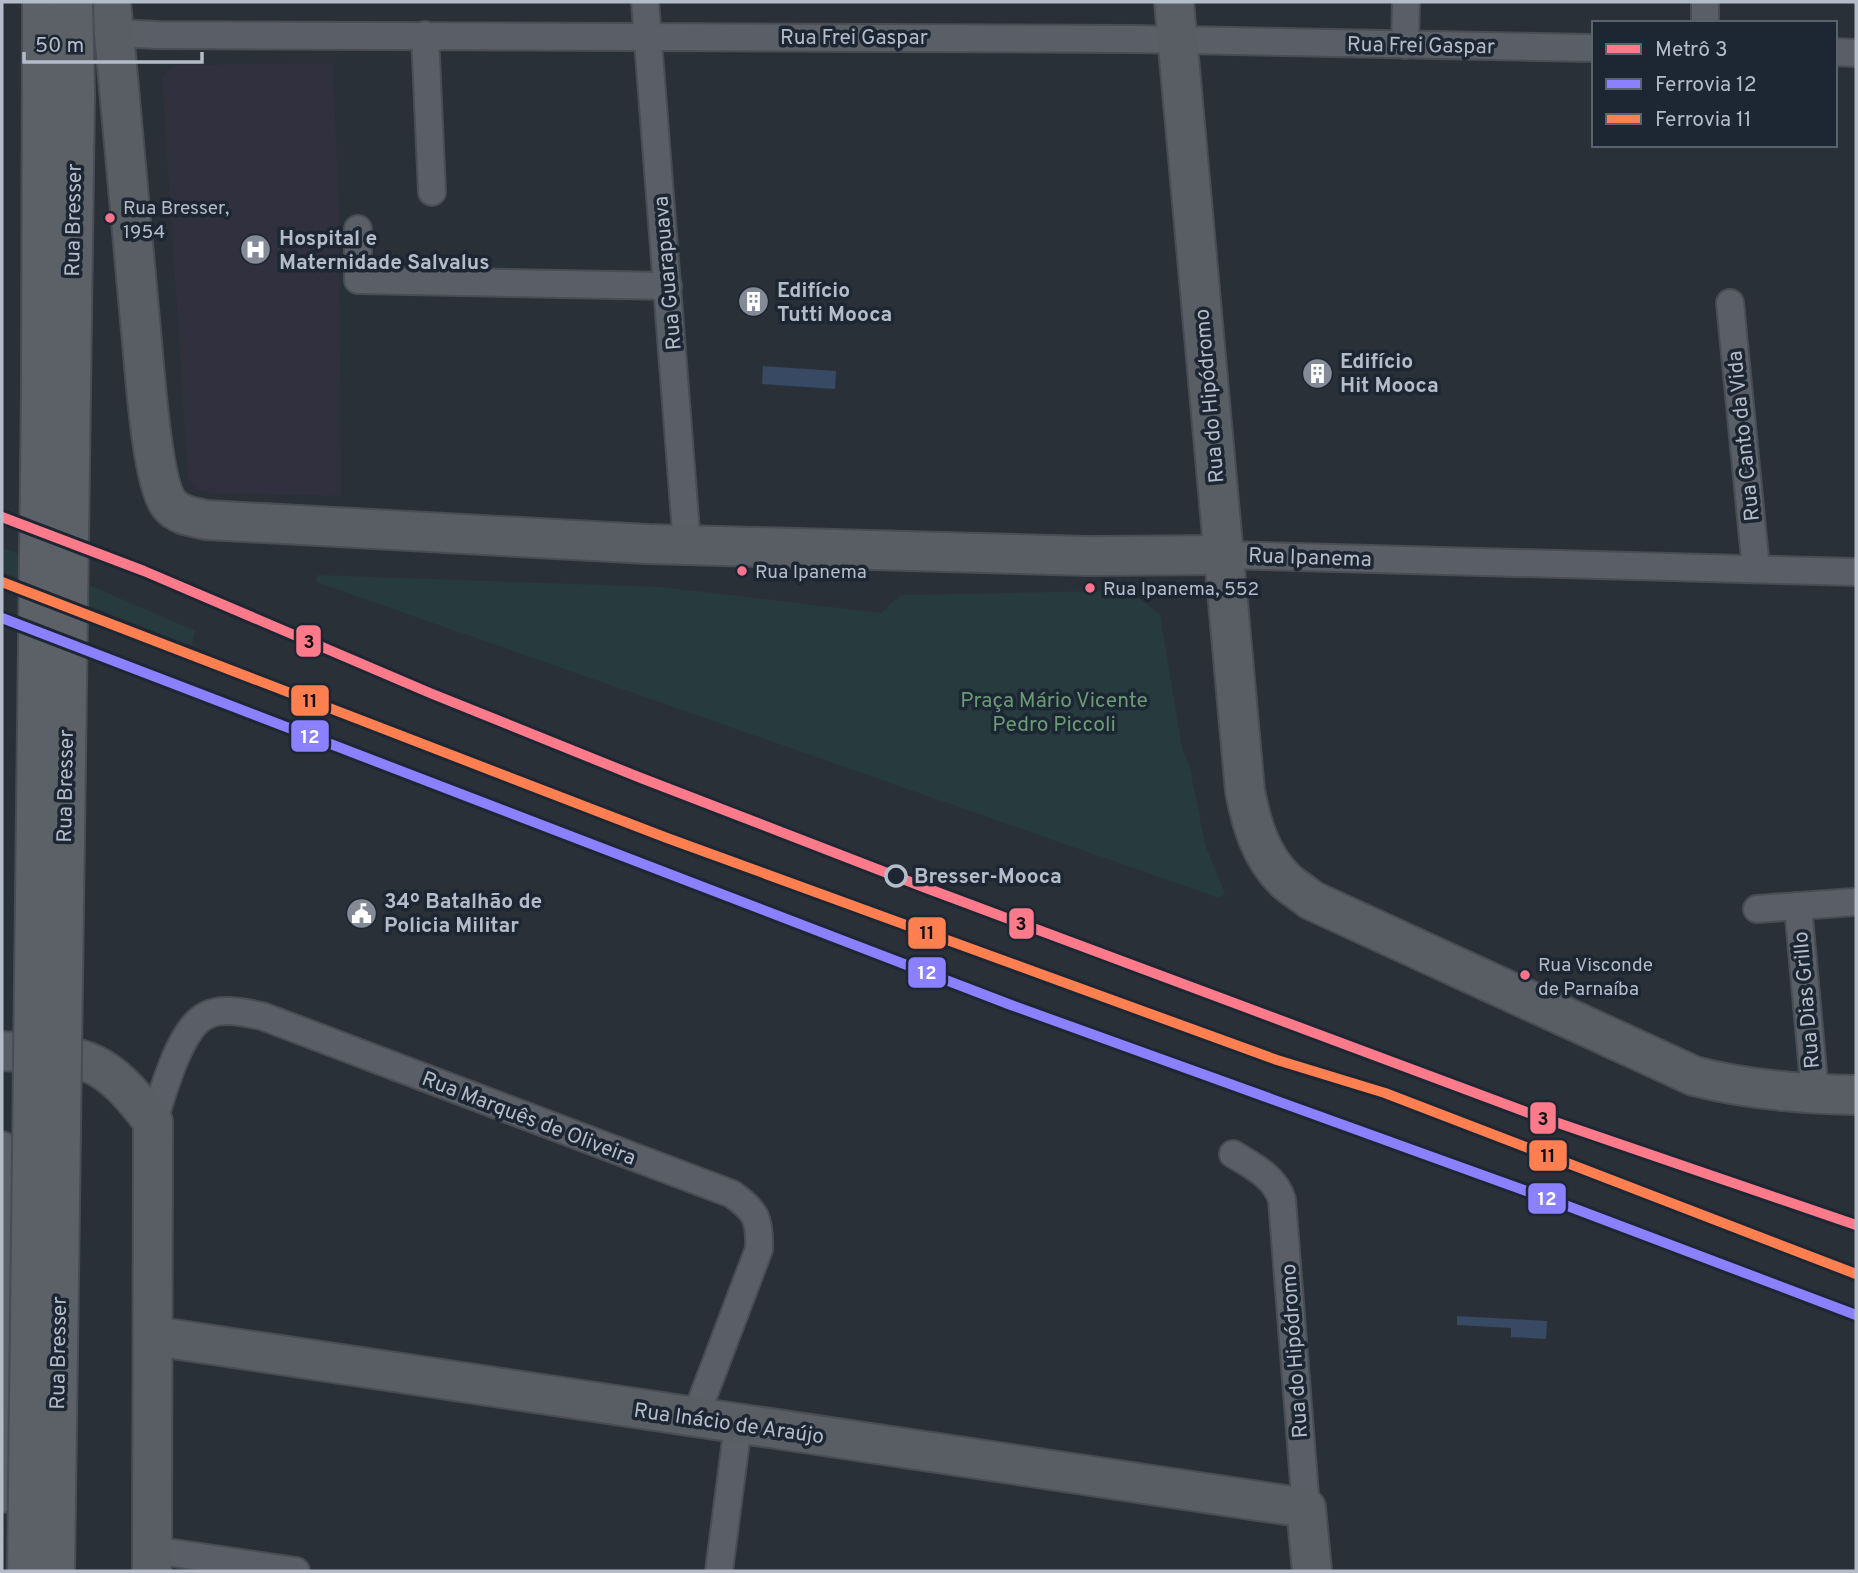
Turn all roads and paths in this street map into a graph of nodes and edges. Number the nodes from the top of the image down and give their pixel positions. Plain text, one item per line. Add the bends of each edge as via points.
1 (42, 2) edge
2 (73, 2) edge
3 (645, 2) edge
4 (1174, 2) edge
5 (1406, 2) edge
6 (1705, 2) edge
7 (112, 17) edge
8 (1705, 21) edge
9 (425, 36) junction
10 (648, 36) junction
11 (1178, 39) junction
12 (1405, 45) junction
13 (1592, 48) edge
14 (1837, 52) edge
15 (1856, 53) edge
16 (432, 192) dead end
17 (358, 229) dead end
18 (668, 286) junction
19 (1730, 303) dead end
20 (687, 545) junction
21 (1223, 555) junction
22 (1756, 569) junction
23 (1856, 572) edge
24 (1854, 902) dead end
25 (1798, 906) junction
26 (1757, 909) dead end
27 (2, 1051) edge
28 (1815, 1094) junction
29 (1856, 1095) edge
30 (153, 1122) junction
31 (2, 1146) edge
32 (1233, 1154) dead end
33 (153, 1336) junction
34 (3, 1337) edge
35 (695, 1418) junction
36 (738, 1425) junction
37 (2, 1499) edge
38 (1306, 1508) junction
39 (153, 1561) edge
40 (27, 1571) edge
41 (55, 1571) edge
42 (296, 1571) edge
43 (719, 1571) edge
44 (1312, 1571) edge

1 - 40 main road, Rua Bresser, bridge
2 - 41 main road, Rua Bresser, bridge
3 - 10 street, Rua Guarapuava
4 - 11 street, Rua do Hipódromo
5 - 12 street
6 - 8 street
7 - 9 street, Rua Frei Gaspar
7 - 20 street, Rua Ipanema via 149,407 159,480 169,504 188,516 207,520
9 - 10 street, Rua Frei Gaspar
9 - 16 street
10 - 11 street, Rua Frei Gaspar
10 - 18 street, Rua Guarapuava
11 - 12 street, Rua Frei Gaspar
11 - 21 street, Rua do Hipódromo
12 - 13 street, Rua Frei Gaspar
14 - 15 street
17 - 18 street via 358,280
18 - 20 street, Rua Guarapuava
19 - 22 street, Rua Canto da Vida
20 - 21 street, Rua Ipanema via 1088,556
21 - 22 street, Rua Ipanema
21 - 28 street, Rua do Hipódromo via 1245,790 1252,825 1284,880 1311,900 1694,1076 1727,1085
22 - 23 street, Rua Ipanema
24 - 25 street, Rua Dias Grillo
25 - 26 street, Rua Dias Grillo
25 - 28 street, Rua Dias Grillo
27 - 30 street via 81,1058 97,1064 130,1091
28 - 29 street
30 - 33 street
30 - 35 street, Rua Marquês de Oliveira via 189,1032 207,1015 237,1012 262,1016 732,1195 746,1204 760,1226 759,1249
31 - 34 street via 6,1153
32 - 38 street, Rua do Hipódromo via 1268,1178 1282,1200
33 - 35 street, Rua Inácio de Araújo
33 - 39 street
34 - 37 street
35 - 36 street, Rua Inácio de Araújo
36 - 38 street, Rua Inácio de Araújo
36 - 43 street
38 - 44 street, Rua do Hipódromo
39 - 42 street

